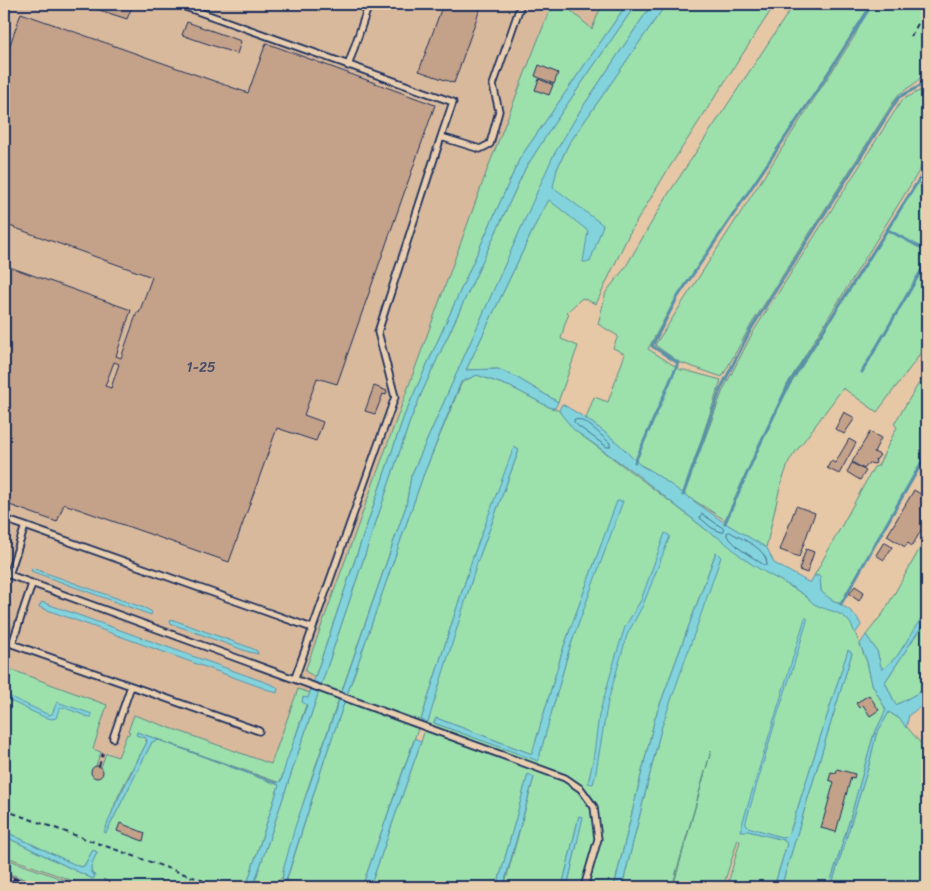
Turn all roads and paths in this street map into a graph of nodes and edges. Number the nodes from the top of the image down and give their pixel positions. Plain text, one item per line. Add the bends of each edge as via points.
1 (6, 4) edge
2 (176, 4) edge
3 (200, 4) edge
4 (369, 4) edge
5 (521, 4) edge
6 (927, 8) edge
7 (4, 11) edge
8 (197, 12) junction
9 (912, 36) dead end
10 (348, 66) junction
11 (441, 137) junction
12 (4, 519) edge
13 (25, 526) junction
14 (6, 574) edge
15 (32, 584) junction
16 (312, 628) junction
17 (295, 678) junction
18 (132, 686) junction
19 (259, 731) dead end
20 (113, 738) dead end
21 (103, 752) dead end
22 (99, 766) dead end
23 (4, 810) edge
24 (222, 880) dead end
25 (221, 887) edge
26 (584, 887) edge

1 - 7 path
2 - 8 lane
3 - 8 lane
4 - 10 lane
5 - 11 lane via 494,85 499,111 490,144 480,149
6 - 9 path
8 - 10 lane
10 - 11 lane via 453,102
11 - 16 lane via 378,332 395,397
12 - 13 lane
13 - 14 lane
13 - 16 lane
14 - 15 lane
15 - 17 lane
15 - 18 lane via 12,644
16 - 17 lane
17 - 26 lane via 565,778 582,789 594,807 598,839
18 - 19 lane
18 - 20 lane
21 - 22 path
23 - 25 path
24 - 25 path

